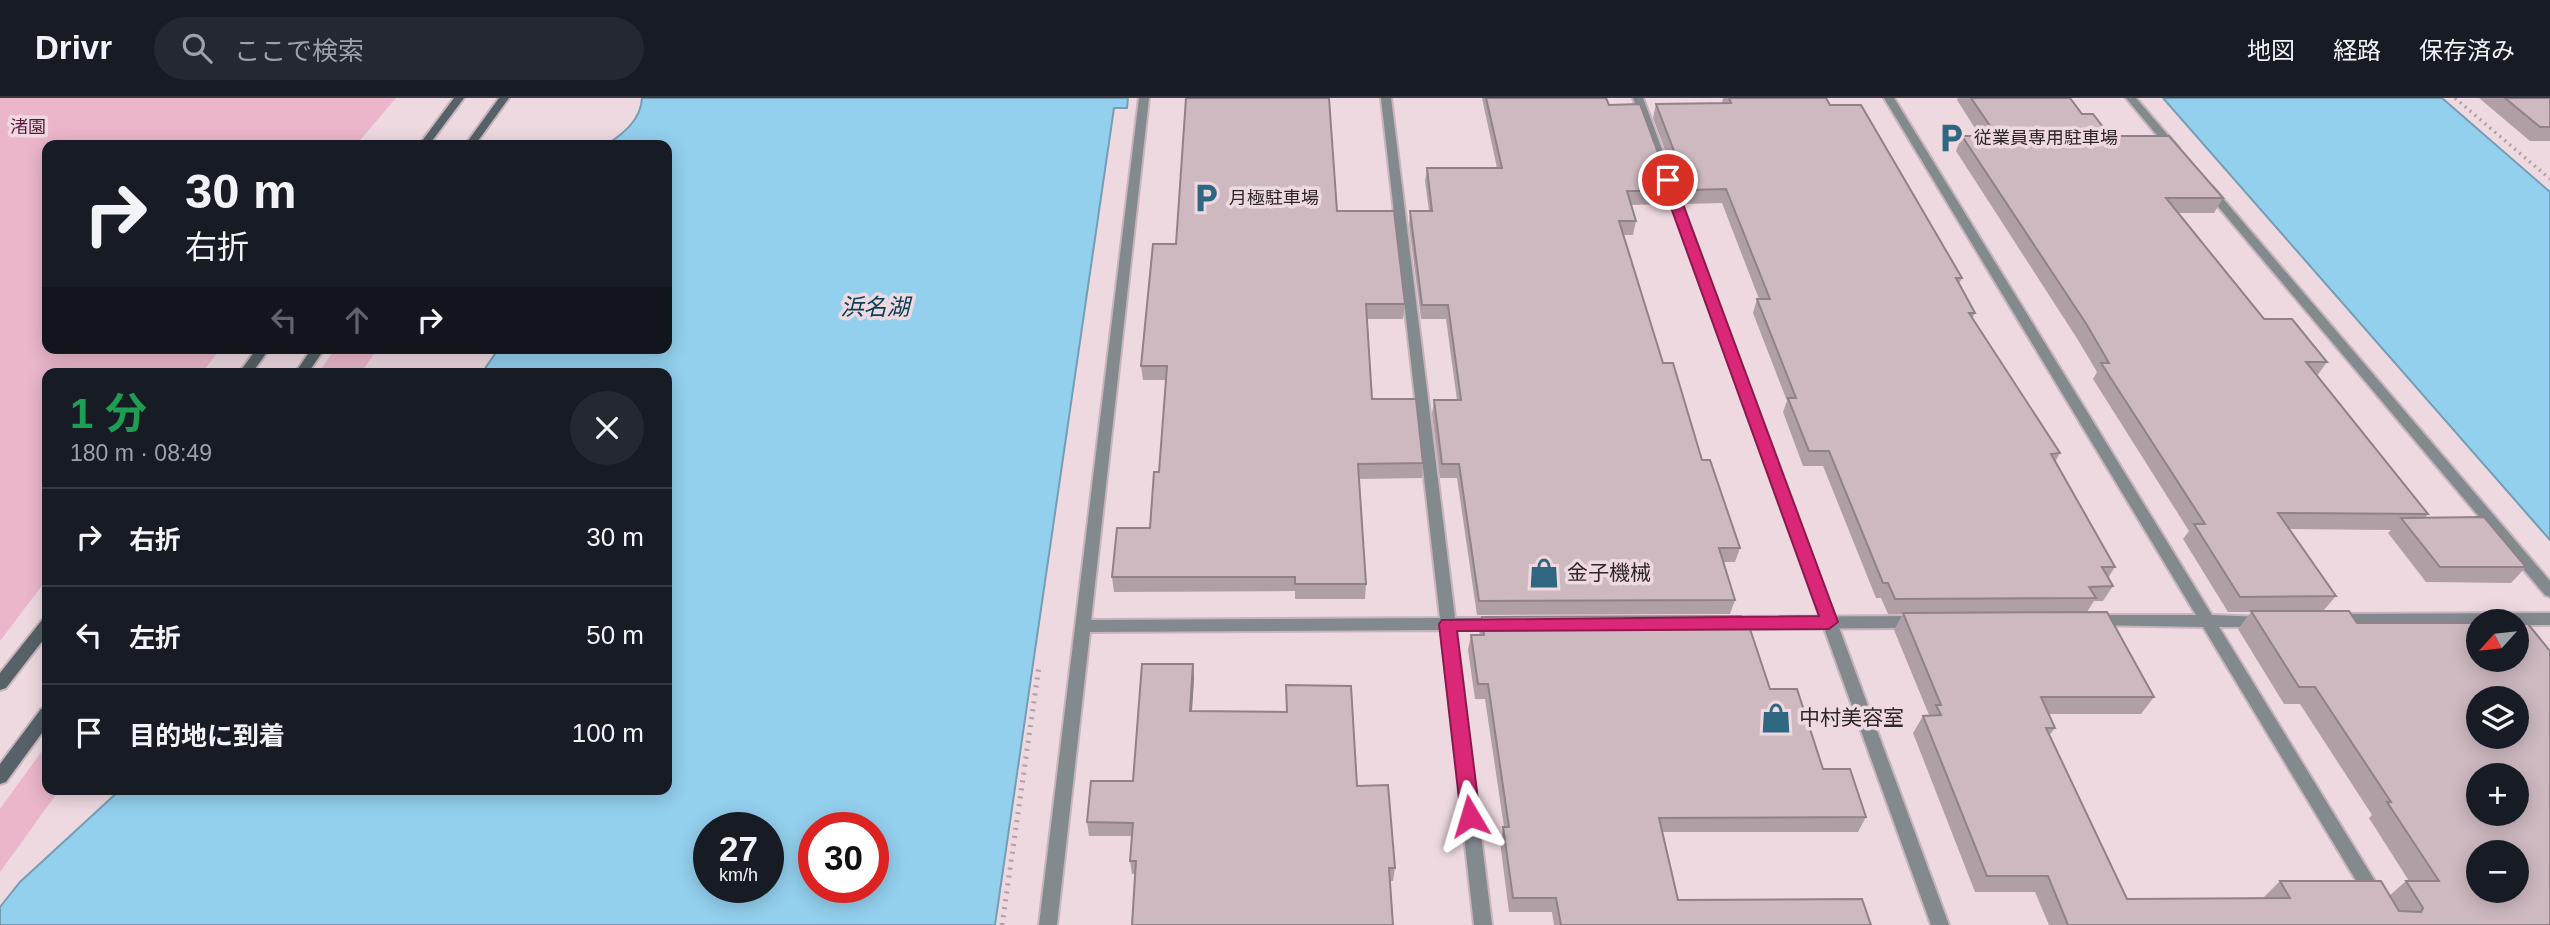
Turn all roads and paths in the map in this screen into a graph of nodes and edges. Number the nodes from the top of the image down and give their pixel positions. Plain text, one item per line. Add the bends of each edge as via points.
1 (459, 98) edge
2 (503, 98) edge
3 (1144, 98) edge
4 (1385, 98) edge
5 (1638, 98) edge
6 (1889, 98) edge
7 (2131, 98) edge
8 (2455, 98) edge
9 (428, 140) edge
10 (474, 140) edge
11 (2186, 162) edge
12 (2550, 179) edge
13 (2204, 183) edge
14 (259, 354) edge
15 (249, 368) edge
16 (2550, 591) edge
17 (2550, 619) edge
18 (2276, 620) edge
19 (2317, 620) edge
20 (2073, 621) edge
21 (2208, 621) junction
22 (1829, 622) junction
23 (1938, 622) edge
24 (1707, 623) edge
25 (1448, 624) junction
26 (1516, 624) edge
27 (1082, 626) junction
28 (42, 630) edge
29 (0, 684) edge
30 (42, 720) edge
31 (0, 777) edge
32 (1048, 925) edge
33 (1483, 925) edge
34 (1940, 925) edge
35 (2393, 925) edge

1 - 9 main road
2 - 10 main road
3 - 27 street
4 - 25 street
5 - 22 street
6 - 21 street
7 - 11 street
8 - 12 path
13 - 16 street
14 - 15 main road
17 - 19 street
18 - 21 street
20 - 21 street
21 - 35 street
22 - 23 street
22 - 24 street
22 - 34 street
25 - 26 street
25 - 27 street
25 - 33 street
27 - 32 street
28 - 29 main road
30 - 31 main road

